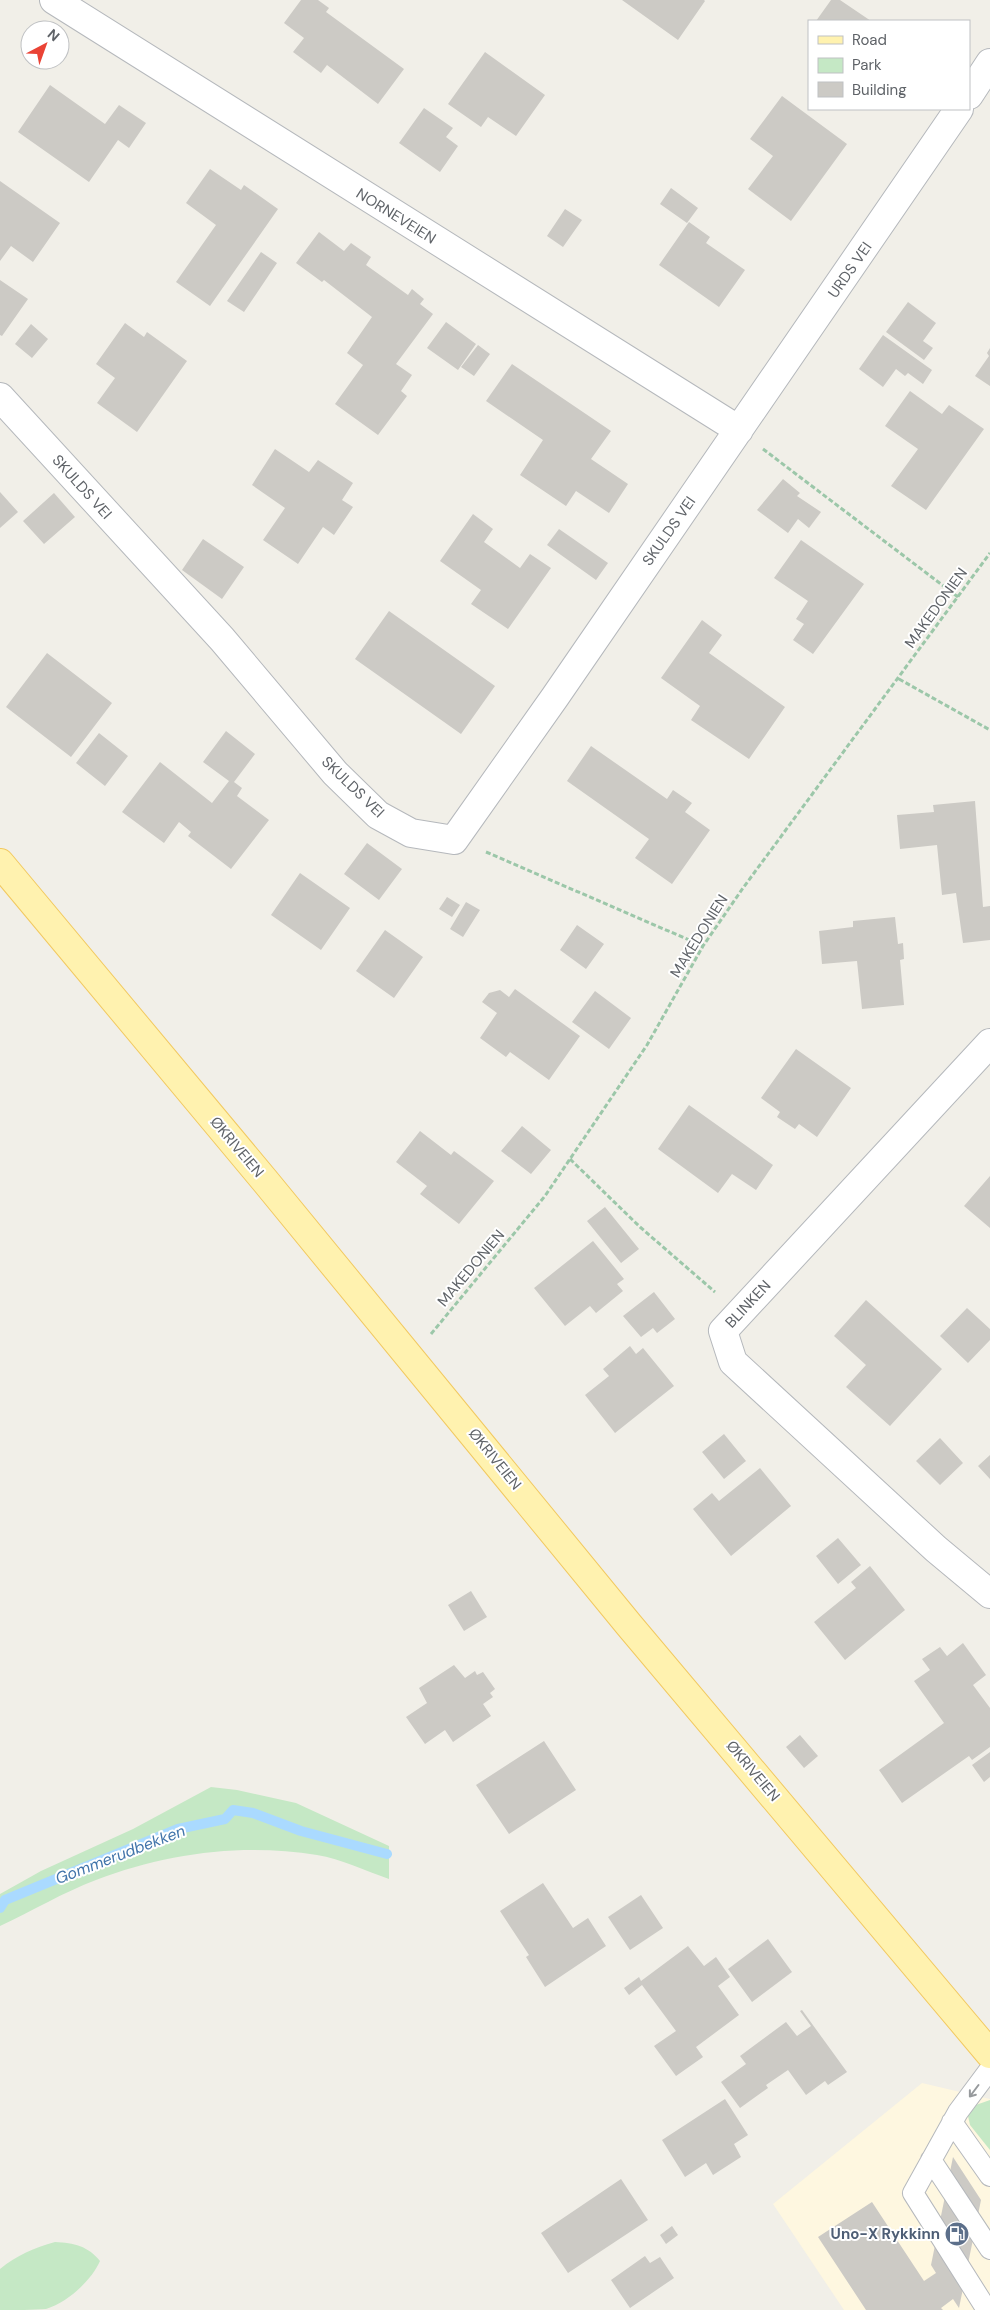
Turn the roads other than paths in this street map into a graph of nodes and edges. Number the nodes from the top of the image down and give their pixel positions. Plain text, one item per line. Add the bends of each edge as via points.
1 (54, 0) edge
2 (990, 62) edge
3 (970, 93) edge
4 (959, 110) edge
5 (0, 397) edge
6 (738, 430) junction
7 (0, 863) edge
8 (990, 1043) edge
9 (990, 1594) edge
10 (990, 2054) edge
11 (990, 2069) edge
12 (955, 2117) junction
13 (931, 2160) junction
14 (990, 2176) edge
15 (990, 2249) edge
16 (990, 2299) edge
17 (987, 2310) edge

1 - 6 street, NORNEVEIEN
2 - 3 street
4 - 6 street, URDS VEI
5 - 6 street, SKULDS VEI via 222,639 335,773 378,815 410,833 454,840
7 - 10 main road, ØKRIVEIEN via 304,1227 629,1625
8 - 9 street, BLINKEN via 723,1331 733,1362 936,1549
11 -> 12 lane
12 - 13 lane
12 - 14 lane
13 - 15 lane
13 - 17 lane via 913,2193
16 - 17 lane

